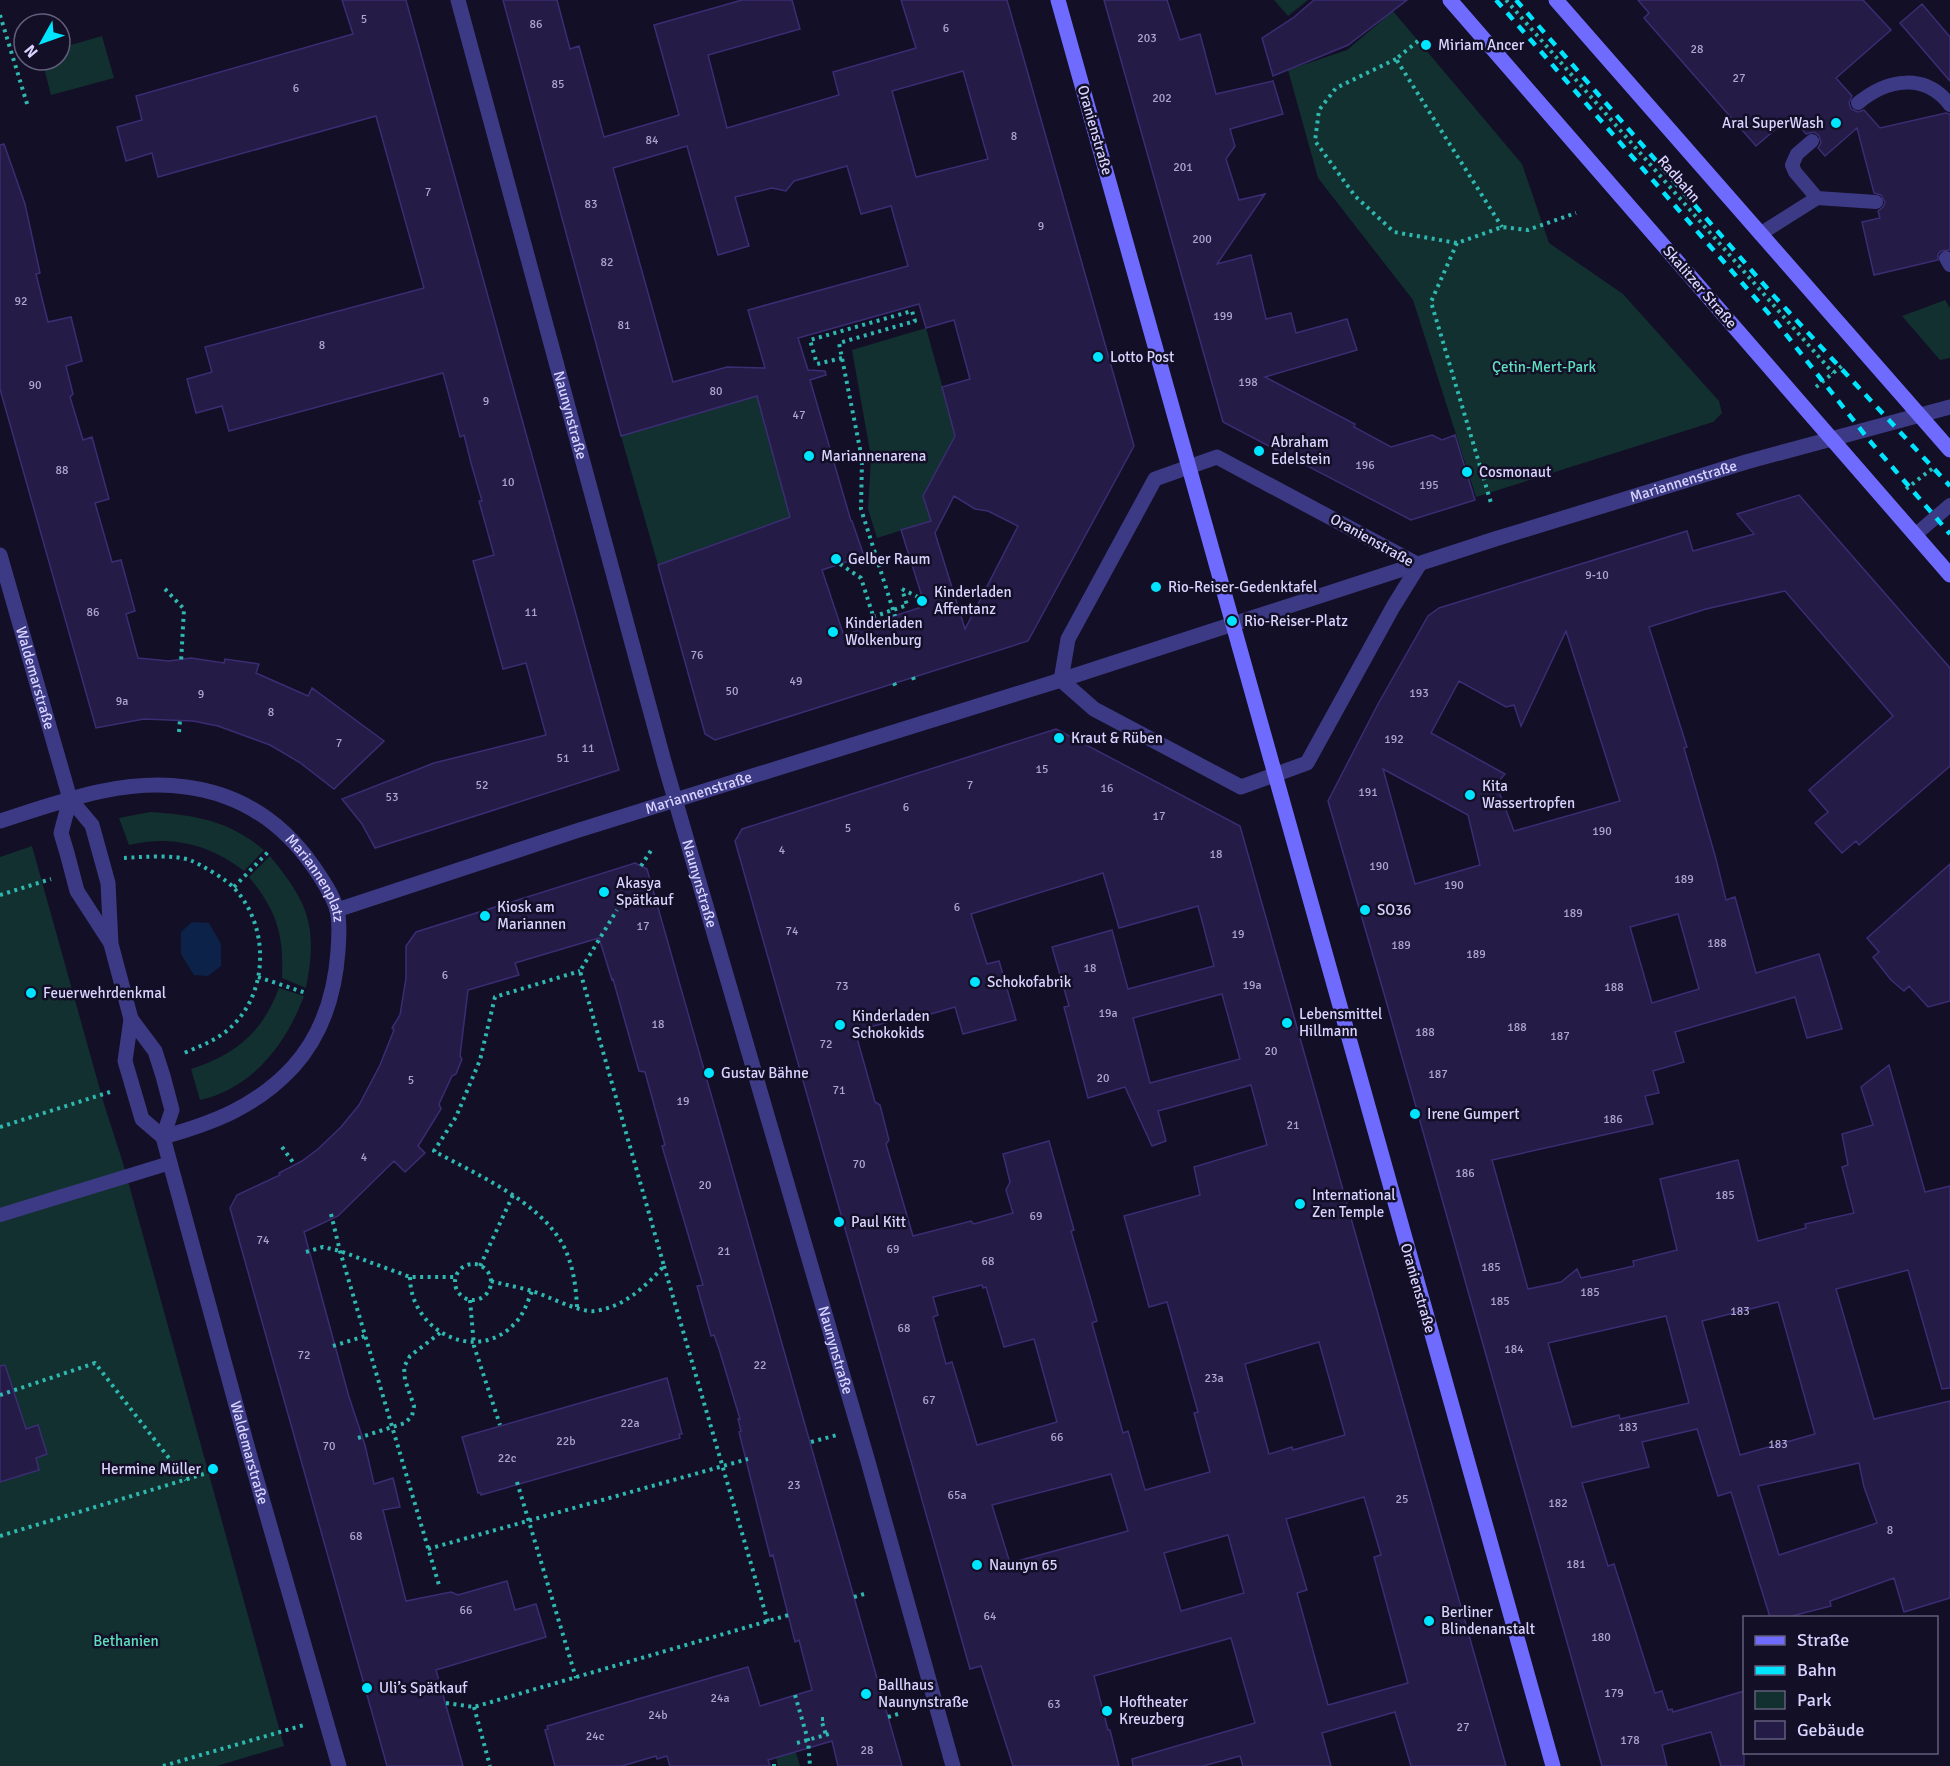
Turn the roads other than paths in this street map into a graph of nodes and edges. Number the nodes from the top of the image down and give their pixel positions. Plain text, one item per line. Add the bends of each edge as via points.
1 (458, 0) edge
2 (1059, 0) edge
3 (1450, 0) edge
4 (1556, 0) edge
5 (1858, 103) dead end
6 (1950, 105) edge
7 (1812, 141) dead end
8 (1817, 198) junction
9 (1876, 201) dead end
10 (1760, 234) junction
11 (1950, 407) edge
12 (1919, 414) junction
13 (1831, 438) junction
14 (1950, 450) edge
15 (1189, 467) junction
16 (1949, 508) edge
17 (1915, 535) junction
18 (0, 555) edge
19 (1419, 565) junction
20 (1950, 575) edge
21 (1232, 625) junction
22 (1061, 680) junction
23 (1275, 775) junction
24 (70, 799) junction
25 (676, 800) junction
26 (0, 821) edge
27 (337, 910) junction
28 (111, 944) junction
29 (131, 1018) junction
30 (163, 1137) junction
31 (170, 1163) junction
32 (0, 1215) edge
33 (339, 1766) edge
34 (953, 1766) edge
35 (1553, 1766) edge

1 - 25 street, Naunynstraße
2 - 15 street, Oranienstraße
3 - 13 street, Skalitzer Straße
4 - 10 street
5 - 6 lane via 1872,91 1906,82 1925,86
7 - 8 lane via 1797,154 1792,165
8 - 9 lane
8 - 10 lane
10 - 12 street
11 - 12 street, Mariannenstraße
12 - 13 street, Mariannenstraße
12 - 14 street
13 - 17 street, Skalitzer Straße
13 - 19 street, Mariannenstraße
15 - 19 street, Oranienstraße via 1217,457
15 - 21 street
15 - 22 street, Oranienstraße via 1155,479 1068,639
16 - 17 lane
17 - 20 street, Skalitzer Straße
18 - 24 street, Waldemarstraße
19 - 21 street
19 - 23 street, Oranienstraße via 1307,763
21 - 22 street
21 - 23 street
22 - 23 street, Oranienstraße via 1102,714 1241,787
22 - 25 street, Mariannenstraße
23 - 35 street, Oranienstraße
24 - 26 street, Mariannenplatz
24 - 27 street, Mariannenplatz via 137,786 186,787 233,799 263,814 286,833 323,879
24 - 28 street, Waldemarstraße via 92,825 108,883
24 - 28 street, Waldemarstraße via 61,833 77,891
25 - 27 street, Mariannenstraße
25 - 34 street, Naunynstraße
27 - 30 street, Mariannenplatz via 336,972 322,1024 308,1049 271,1088 226,1117
28 - 29 street, Waldemarstraße
29 - 30 street, Waldemarstraße via 155,1051 163,1076 172,1110
29 - 30 street, Waldemarstraße via 125,1061 142,1119
30 - 31 street, Waldemarstraße
31 - 32 lane
31 - 33 street, Waldemarstraße

